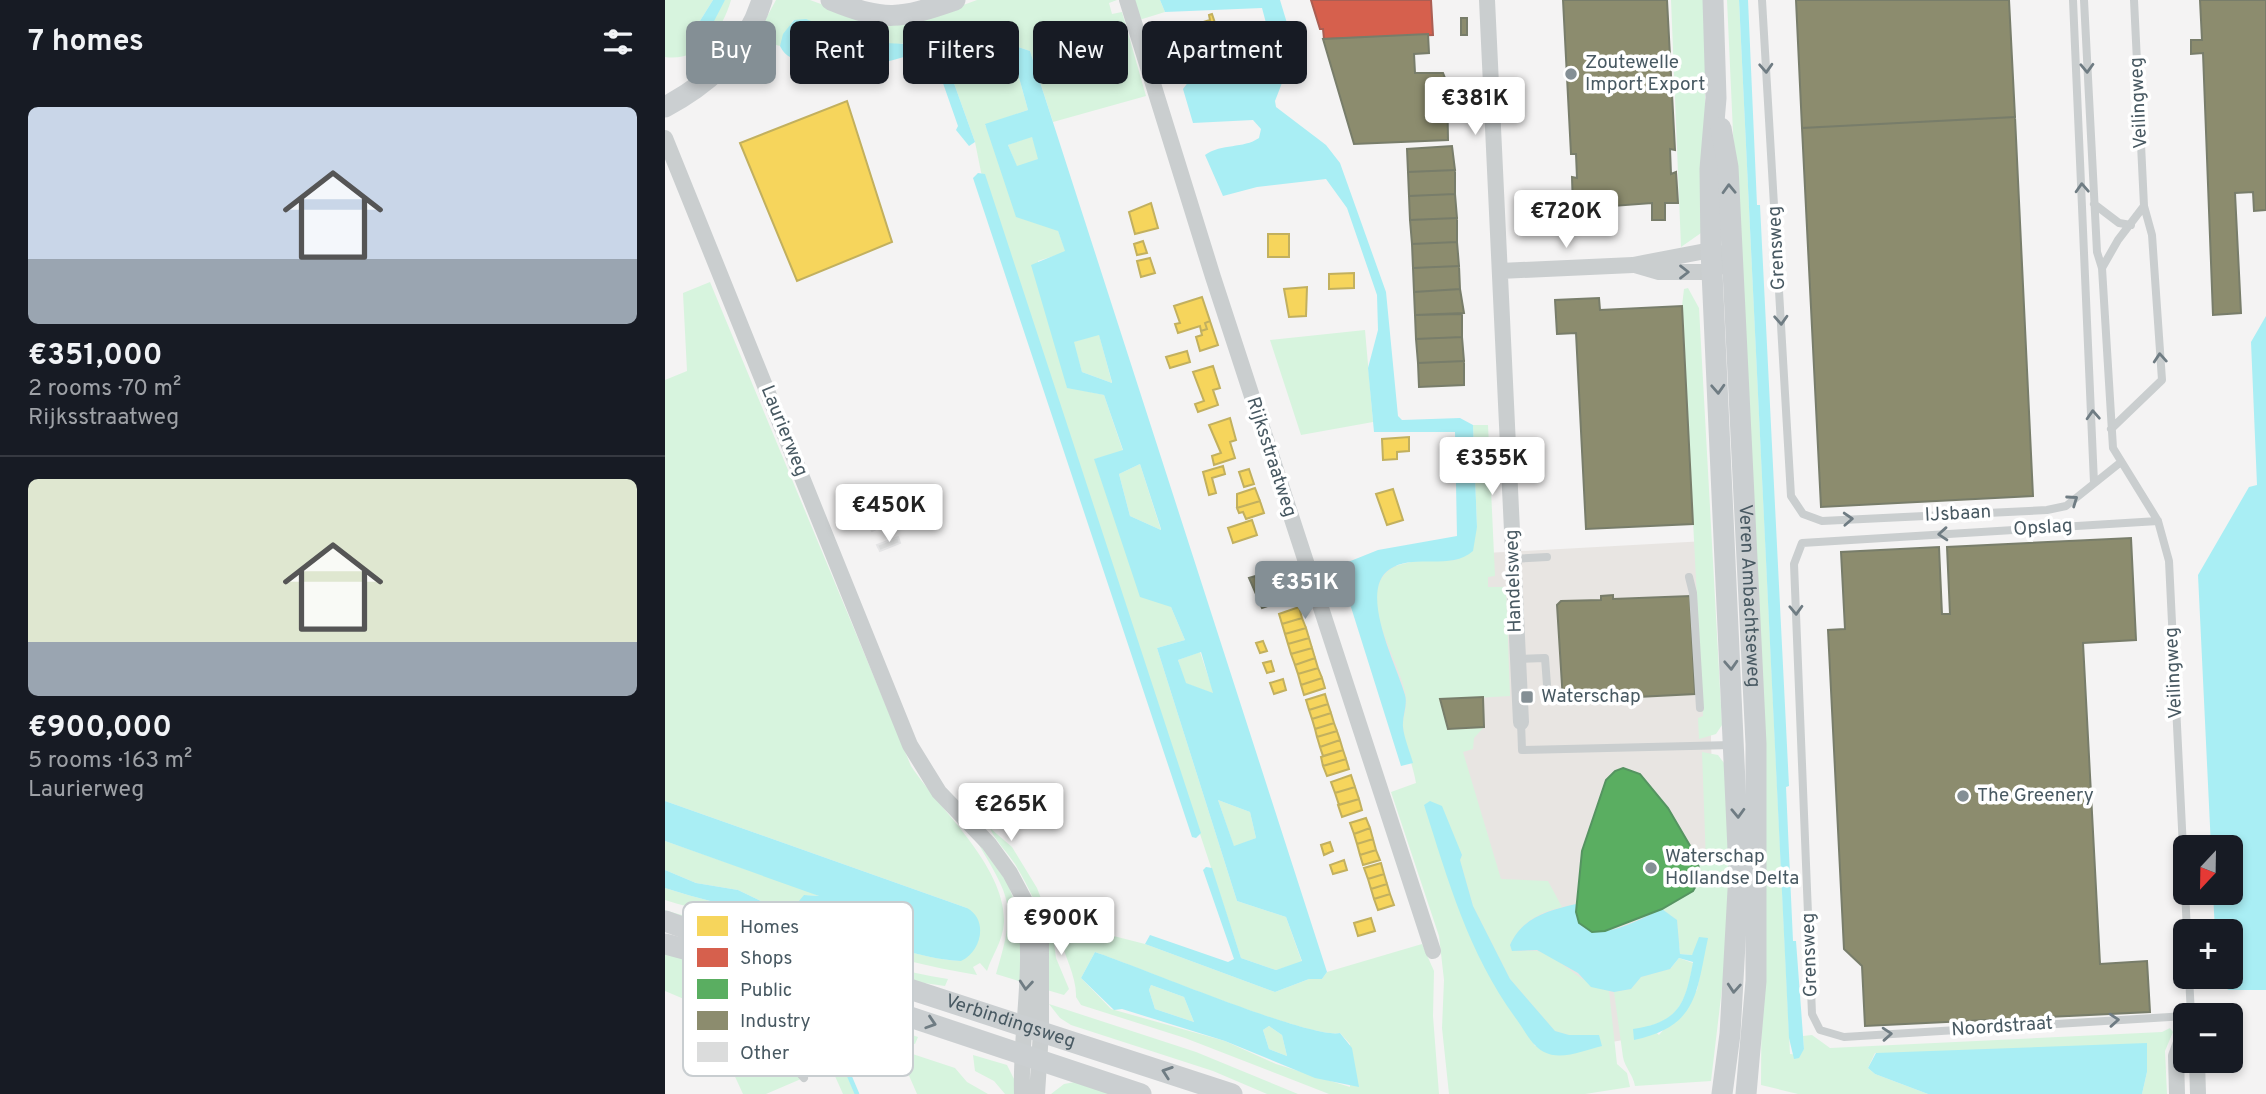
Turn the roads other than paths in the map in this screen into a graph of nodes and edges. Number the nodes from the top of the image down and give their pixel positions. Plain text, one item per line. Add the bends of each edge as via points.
1 (762, 0) edge
2 (831, 0) edge
3 (955, 0) edge
4 (1127, 0) edge
5 (1487, 0) edge
6 (1713, 0) edge
7 (1762, 0) edge
8 (2073, 0) edge
9 (2084, 0) edge
10 (2134, 0) edge
11 (1716, 98) junction
12 (665, 107) edge
13 (665, 138) edge
14 (2094, 204) junction
15 (2144, 206) junction
16 (2131, 225) junction
17 (1711, 250) junction
18 (1732, 257) junction
19 (1633, 265) junction
20 (2102, 268) junction
21 (1500, 271) junction
22 (1712, 272) junction
23 (2111, 429) junction
24 (2121, 462) junction
25 (2094, 483) junction
26 (1791, 496) joint
27 (2158, 521) junction
28 (1802, 543) joint
29 (1547, 557) dead end
30 (1513, 559) junction
31 (1689, 577) dead end
32 (1517, 659) junction
33 (1547, 685) dead end
34 (1700, 708) dead end
35 (1521, 722) joint
36 (1756, 744) junction
37 (1734, 745) junction
38 (2186, 919) edge
39 (665, 922) edge
40 (683, 928) edge
41 (665, 944) edge
42 (683, 949) edge
43 (1433, 951) dead end
44 (913, 990) edge
45 (2173, 1016) edge
46 (913, 1018) edge
47 (1032, 1029) junction
48 (1820, 1030) joint
49 (1030, 1058) junction
50 (2176, 1073) edge
51 (2197, 1073) edge
52 (1021, 1094) edge
53 (1037, 1094) edge
54 (1141, 1094) edge
55 (1232, 1094) edge
56 (1722, 1094) edge
57 (1746, 1094) edge
58 (2177, 1094) edge
59 (2198, 1094) edge

1 - 12 main road via 745,39 719,73
2 - 3 main road via 893,18
4 - 43 street, Rijksstraatweg
5 - 21 street, Handelsweg
6 - 11 main road, Veren Ambachtseweg
7 -> 26 lane, Grensweg
25 -> 8 lane
9 -> 14 lane, Veilingweg
10 - 15 lane, Veilingweg
11 - 17 main road, Veren Ambachtseweg via 1710,169
18 -> 11 main road, Veren Ambachtseweg via 1728,167
13 - 47 street, Laurierweg via 910,745 939,792 989,844 1041,931
14 - 16 lane via 2119,223
14 - 20 lane, Veilingweg
15 - 16 lane
23 -> 15 lane, Veilingweg via 2162,380 2152,235
16 - 20 lane
17 - 18 street
17 - 19 street
17 - 22 main road, Veren Ambachtseweg
18 - 22 street
18 - 36 main road, Veren Ambachtseweg
19 - 21 street
19 -> 22 street via 1659,272
20 - 23 lane, Veilingweg
21 - 30 street, Handelsweg
22 -> 37 main road, Veren Ambachtseweg
23 - 24 lane, Veilingweg via 2113,448
24 - 25 lane, IJsbaan
24 - 27 lane, Veilingweg
26 -> 25 lane, IJsbaan via 1803,514 1822,520 1849,519 2047,510 2066,506
27 -> 28 lane, Opslag
27 - 38 lane, Veilingweg via 2169,561
28 -> 48 lane, Grensweg via 1794,565 1812,1014
29 - 30 lane
30 - 32 street, Handelsweg
31 - 34 lane
32 - 33 lane via 1545,658
32 - 35 street, Handelsweg
35 - 37 lane via 1522,750
36 - 37 lane
36 - 57 main road, Veren Ambachtseweg via 1756,981
37 -> 56 main road, Veren Ambachtseweg via 1739,884
39 - 40 main road, Verbindingsweg
41 - 42 main road, Verbindingsweg
44 - 47 main road, Verbindingsweg
48 -> 45 lane, Noordstraat via 1844,1037
46 -> 49 main road, Verbindingsweg
47 - 49 street, Laurierweg
55 -> 47 main road, Verbindingsweg
49 - 52 street
49 - 53 street
49 - 54 main road, Verbindingsweg
50 - 58 street
51 - 59 street

